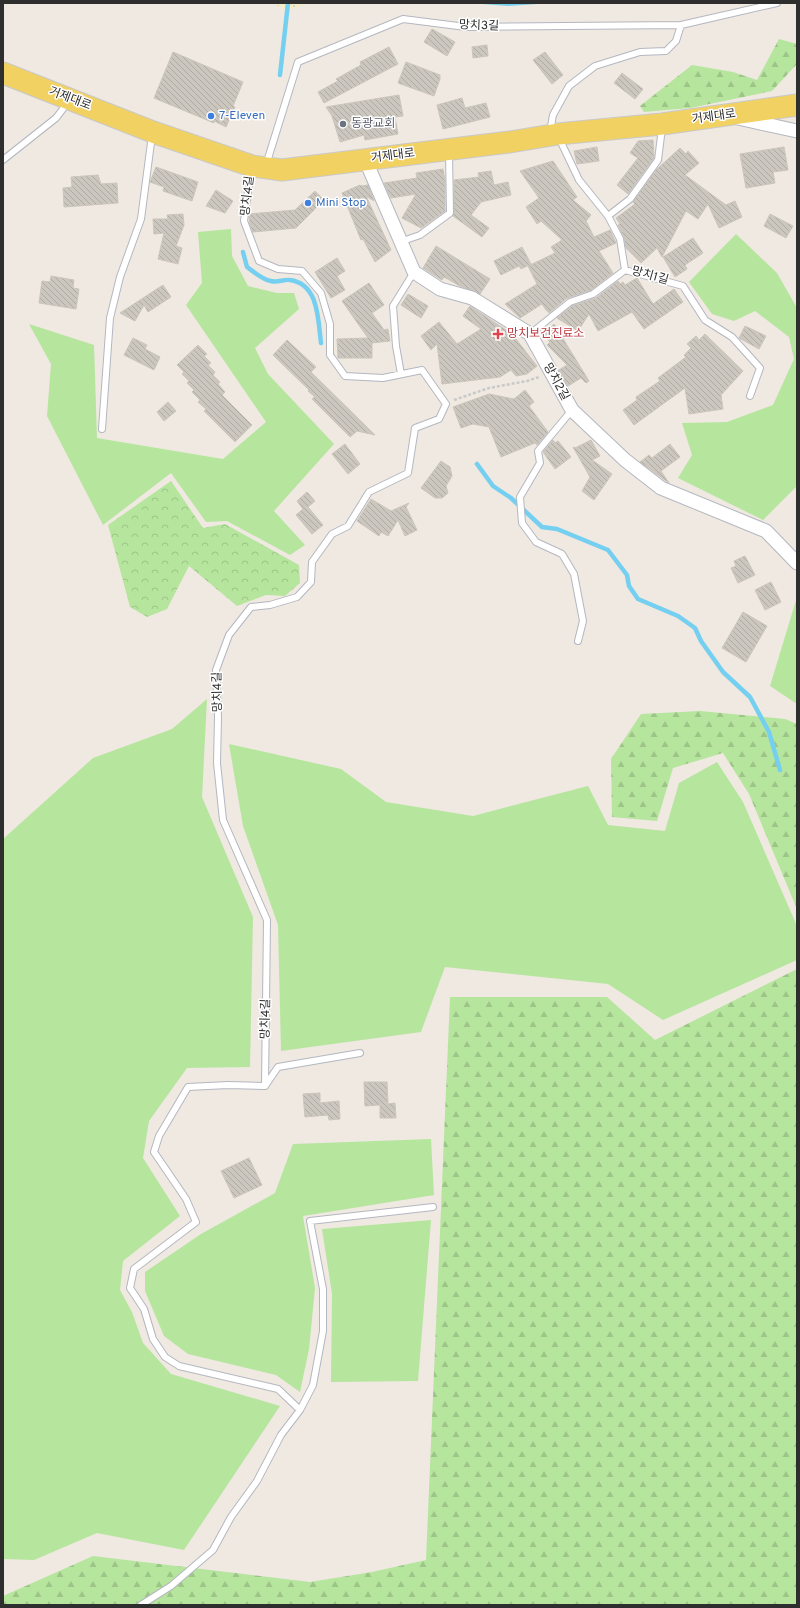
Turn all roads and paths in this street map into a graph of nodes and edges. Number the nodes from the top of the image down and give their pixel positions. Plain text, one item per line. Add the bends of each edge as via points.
1 (778, 3) edge
2 (681, 25) junction
3 (3, 73) edge
4 (71, 99) junction
5 (797, 105) edge
6 (726, 115) junction
7 (662, 124) junction
8 (797, 131) edge
9 (153, 132) junction
10 (553, 135) junction
11 (449, 149) junction
12 (3, 160) edge
13 (365, 160) junction
14 (258, 167) junction
15 (608, 216) junction
16 (400, 242) junction
17 (626, 270) junction
18 (414, 272) junction
19 (530, 334) junction
20 (551, 372) junction
21 (401, 374) junction
22 (750, 396) dead end
23 (446, 404) junction
24 (572, 410) junction
25 (102, 429) dead end
26 (797, 563) edge
27 (578, 641) dead end
28 (360, 1053) dead end
29 (265, 1086) junction
30 (433, 1207) dead end
31 (300, 1410) junction
32 (140, 1605) edge

1 - 2 lane, 망치3길
2 - 10 lane via 676,41 666,51 640,52 595,66 569,86 553,115
2 - 14 lane, 망치3길 via 466,27 403,19 298,62
3 - 4 main road, 거제대로
4 - 9 main road, 거제대로
4 - 12 lane via 56,118
5 - 6 main road, 거제대로
6 - 7 main road, 거제대로
6 - 8 street
7 - 10 main road, 거제대로
7 - 15 lane via 658,160 630,198
9 - 14 main road, 거제대로
9 - 25 lane via 141,219 120,277 110,318
10 - 11 main road, 거제대로
10 - 15 lane, 망치1길 via 579,180
11 - 13 main road, 거제대로
11 - 16 lane via 450,213 420,235
13 - 14 main road, 거제대로 via 282,170
13 - 16 street
14 - 21 lane, 망치4길 via 244,221 259,261 278,269 302,271 321,293 330,324 330,355 345,376 383,378
15 - 17 lane, 망치1길 via 620,238
16 - 18 street
17 - 19 lane via 594,294 570,302
17 - 22 lane, 망치1길 via 683,286 705,320 732,337 760,368
18 - 19 street, 망치2길 via 440,289 472,298
18 - 21 lane via 393,306
19 - 20 street, 망치2길
20 - 23 path via 527,381 469,394
20 - 24 street, 망치2길
21 - 23 lane, 망치4길 via 422,370
23 - 29 lane, 망치4길 via 439,419 415,428 408,473 369,492 348,526 332,534 312,562 311,582 297,597 270,605 251,607 229,635 216,670 217,763 223,820 268,920
24 - 26 street, 망치2길 via 625,460 661,488 766,531
24 - 27 lane via 538,451 540,463 520,497 522,524 536,542 562,554 574,574 583,621
28 - 29 lane via 278,1067
29 - 31 lane via 188,1088 159,1136 154,1152 186,1198 196,1222 134,1269 130,1288 144,1309 153,1339 165,1357 179,1366 278,1389
30 - 31 lane via 310,1221 323,1289 323,1331 313,1385
31 - 32 lane via 281,1435 257,1481 231,1517 214,1550 170,1586

